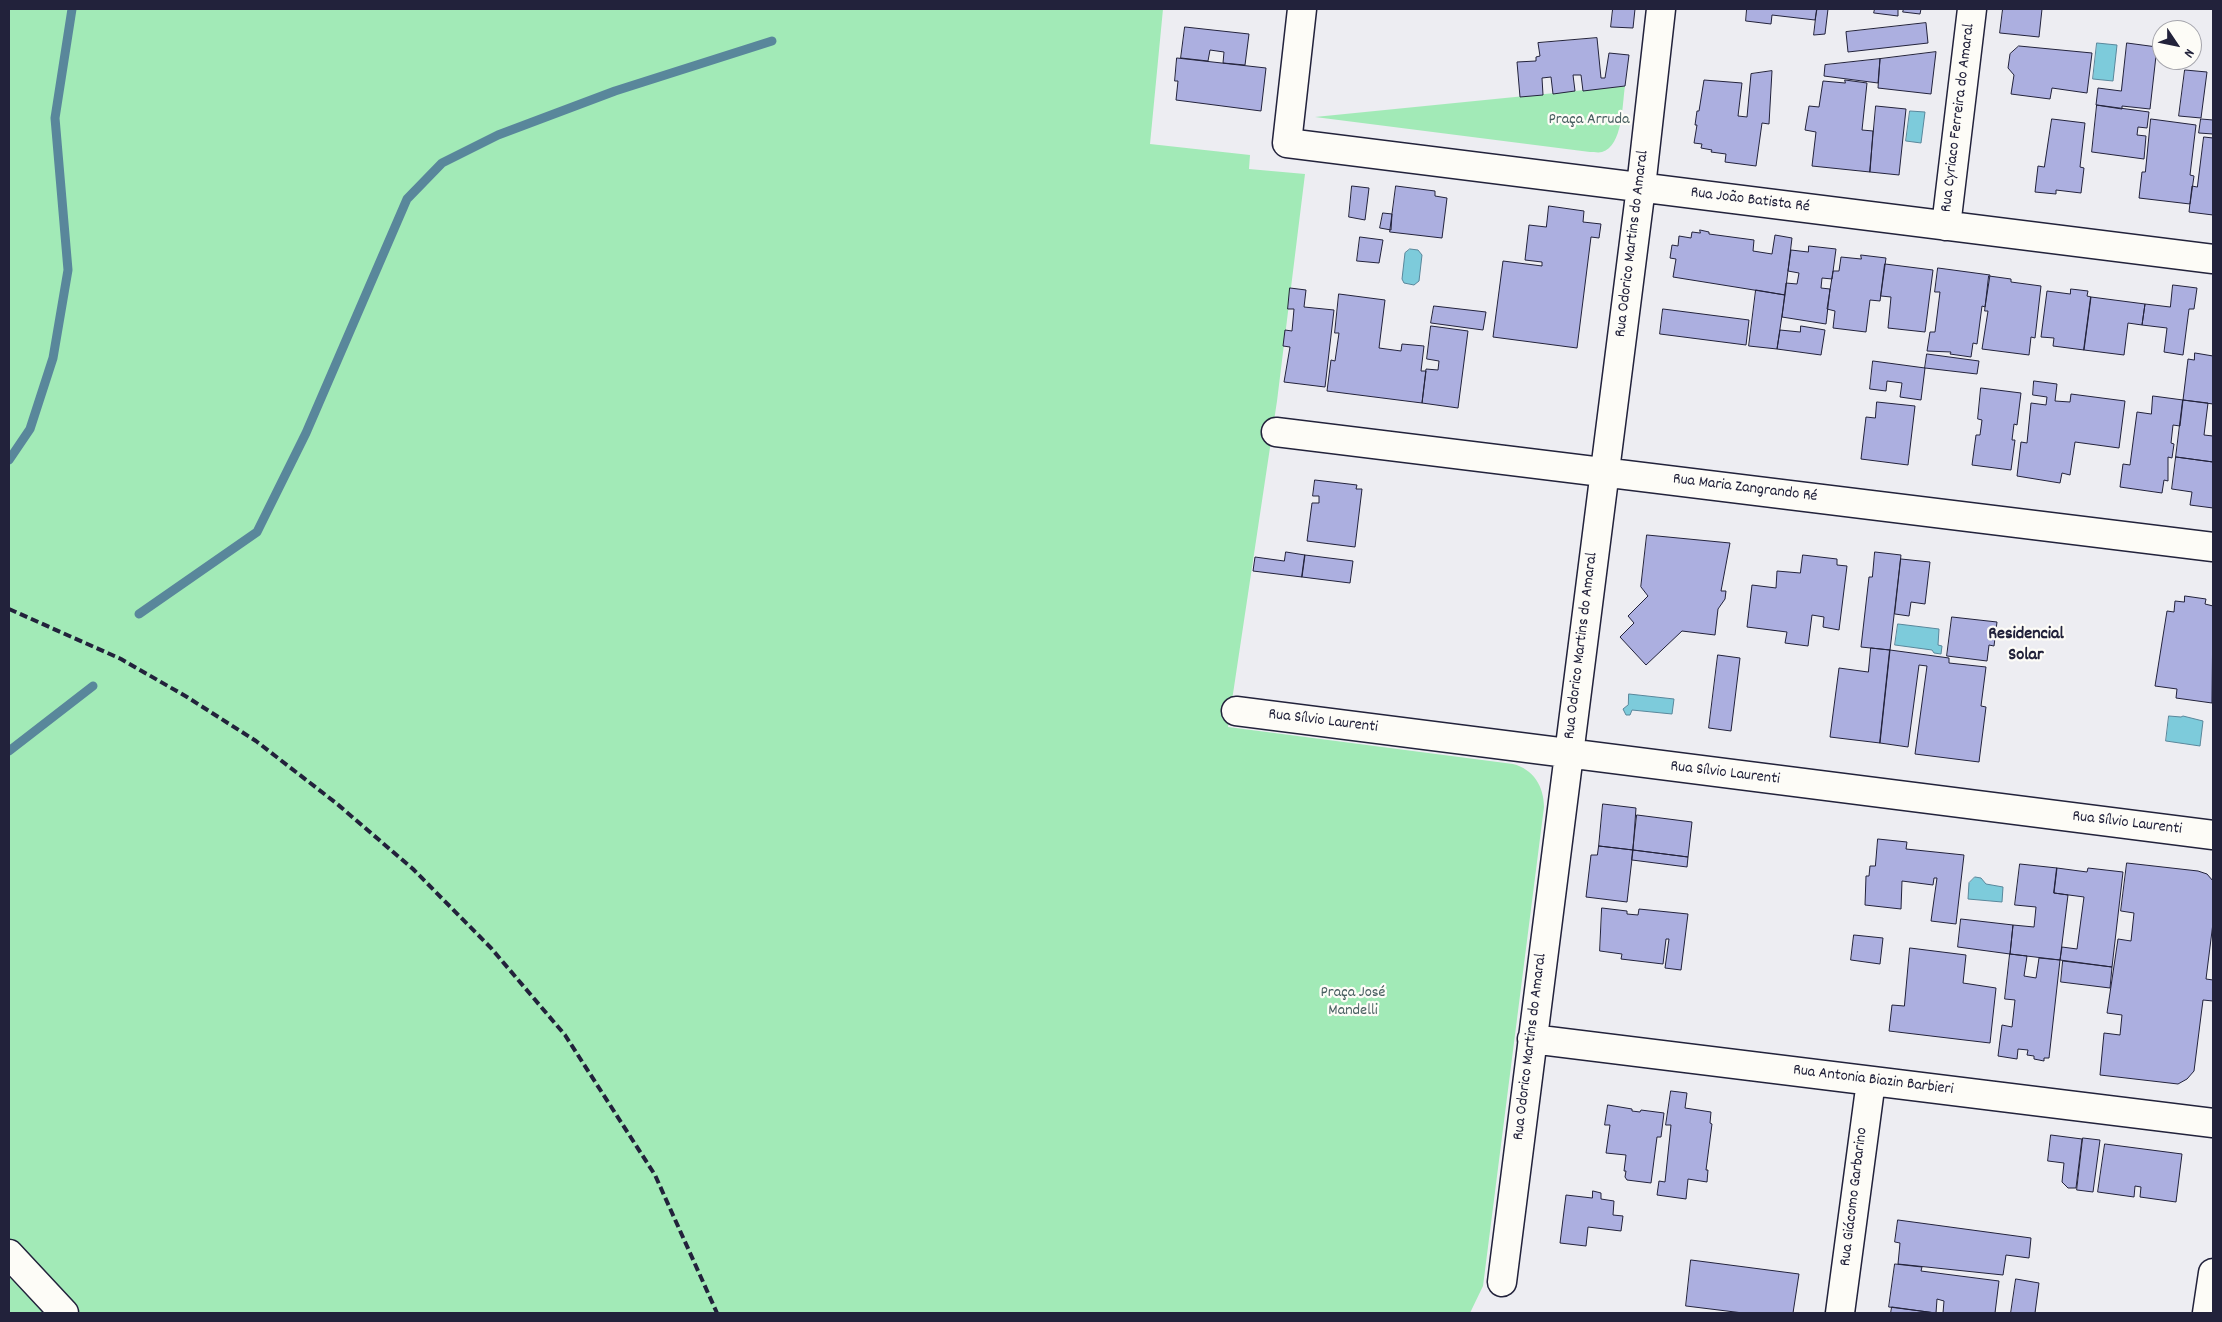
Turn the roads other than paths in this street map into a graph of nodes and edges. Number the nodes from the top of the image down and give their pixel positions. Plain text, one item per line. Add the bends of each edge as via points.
1 (1302, 9) edge
2 (1661, 9) edge
3 (1972, 9) edge
4 (1641, 187) junction
5 (1946, 226) junction
6 (2213, 259) edge
7 (1276, 432) dead end
8 (1605, 472) junction
9 (2213, 547) edge
10 (1236, 711) dead end
11 (1568, 754) junction
12 (2213, 835) edge
13 (1532, 1039) junction
14 (1871, 1081) junction
15 (2213, 1123) edge
16 (9, 1254) edge
17 (2213, 1273) edge
18 (1502, 1282) dead end
19 (64, 1313) edge
20 (1840, 1313) edge
21 (2207, 1313) edge

1 - 4 street, Rua João Batista Ré via 1287,143
2 - 4 street, Rua Odorico Martins do Amaral
3 - 5 street, Rua Cyriaco Ferreira do Amaral
4 - 5 street, Rua João Batista Ré
4 - 8 street, Rua Odorico Martins do Amaral
5 - 6 street, Rua João Batista Ré
7 - 8 street, Rua Maria Zangrando Ré
8 - 9 street, Rua Maria Zangrando Ré
8 - 11 street, Rua Odorico Martins do Amaral
10 - 11 street, Rua Sílvio Laurenti
11 - 12 street, Rua Sílvio Laurenti
11 - 13 street, Rua Odorico Martins do Amaral
13 - 14 street, Rua Antonia Biazin Barbieri
13 - 18 street, Rua Odorico Martins do Amaral
14 - 15 street, Rua Antonia Biazin Barbieri
14 - 20 street, Rua Giácomo Garbarino
16 - 19 street
17 - 21 street

